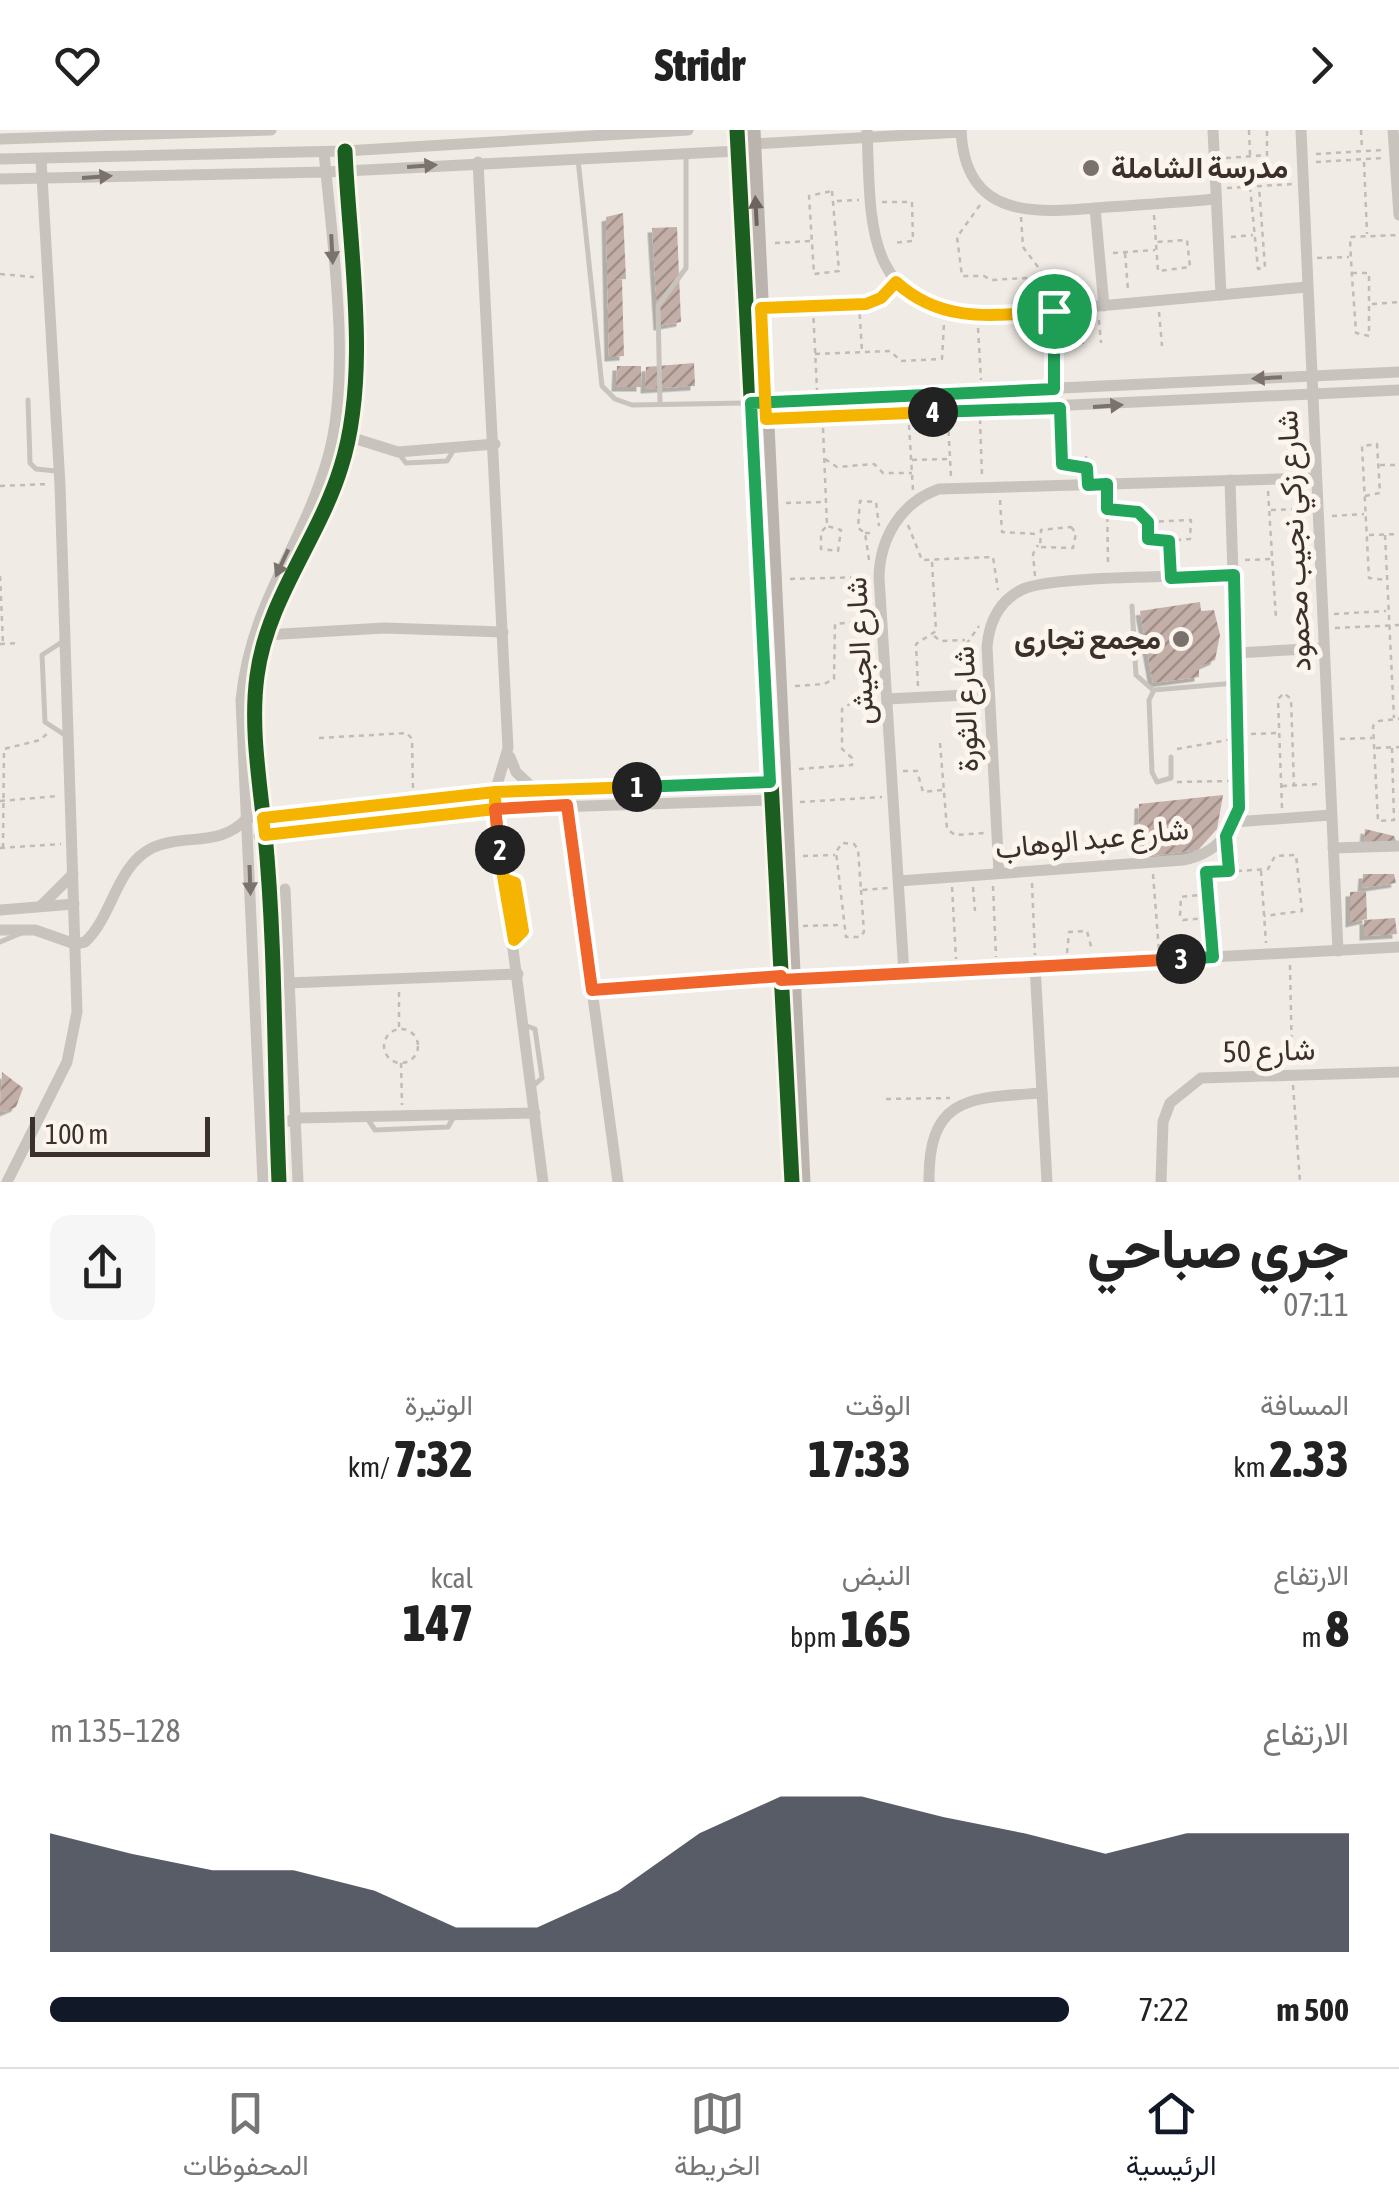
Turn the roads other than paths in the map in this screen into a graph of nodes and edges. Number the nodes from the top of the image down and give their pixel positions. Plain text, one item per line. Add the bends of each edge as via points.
1 (250, 130) edge
2 (271, 130) edge
3 (688, 130) edge
4 (738, 130) edge
5 (1213, 130) edge
6 (1300, 130) edge
7 (1393, 130) edge
8 (234, 131) edge
9 (961, 131) edge
10 (120, 132) edge
11 (136, 132) edge
12 (935, 132) edge
13 (867, 133) edge
14 (0, 139) edge
15 (748, 142) edge
16 (345, 151) junction
17 (324, 152) junction
18 (686, 153) junction
19 (234, 154) junction
20 (251, 154) junction
21 (578, 156) junction
22 (0, 159) edge
23 (41, 159) junction
24 (478, 162) junction
25 (346, 170) junction
26 (326, 172) junction
27 (0, 179) edge
28 (42, 180) junction
29 (1216, 194) junction
30 (1095, 208) junction
31 (1399, 215) edge
32 (1307, 286) junction
33 (1221, 295) junction
34 (1101, 306) junction
35 (1054, 311) junction
36 (1399, 372) edge
37 (1311, 376) junction
38 (1054, 389) junction
39 (1399, 390) edge
40 (1312, 393) junction
41 (28, 400) dead end
42 (660, 404) junction
43 (758, 411) junction
44 (350, 437) junction
45 (495, 444) junction
46 (59, 478) junction
47 (1316, 478) junction
48 (1230, 480) junction
49 (1234, 575) junction
50 (1132, 606) dead end
51 (503, 632) junction
52 (266, 634) junction
53 (65, 641) junction
54 (1324, 648) junction
55 (1237, 653) junction
56 (1238, 682) junction
57 (1154, 690) junction
58 (988, 694) junction
59 (888, 699) junction
60 (68, 737) junction
61 (508, 748) junction
62 (1172, 757) road end
63 (770, 782) junction
64 (535, 790) junction
65 (495, 792) junction
66 (778, 802) junction
67 (567, 805) junction
68 (495, 809) junction
69 (1331, 816) junction
70 (247, 818) junction
71 (263, 818) junction
72 (1234, 822) junction
73 (243, 834) junction
74 (265, 835) junction
75 (1399, 846) edge
76 (1333, 848) junction
77 (73, 874) junction
78 (996, 874) junction
79 (899, 884) junction
80 (285, 889) dead end
81 (74, 904) junction
82 (40, 908) junction
83 (0, 910) edge
84 (0, 930) edge
85 (27, 930) junction
86 (0, 942) edge
87 (74, 944) junction
88 (1399, 947) edge
89 (1338, 950) junction
90 (1035, 966) junction
91 (518, 974) junction
92 (904, 974) junction
93 (785, 978) junction
94 (288, 983) junction
95 (592, 990) junction
96 (1399, 1072) edge
97 (1042, 1092) junction
98 (276, 1110) junction
99 (534, 1113) junction
100 (454, 1116) junction
101 (298, 1118) junction
102 (367, 1118) junction
103 (276, 1126) junction
104 (7, 1182) edge
105 (263, 1182) edge
106 (279, 1182) edge
107 (298, 1182) edge
108 (543, 1182) edge
109 (618, 1182) edge
110 (792, 1182) edge
111 (803, 1182) edge
112 (929, 1182) edge
113 (1047, 1182) edge
114 (1161, 1182) edge

1 - 2 street
1 - 8 street
1 - 20 street
3 - 16 street
4 - 15 street
5 - 29 street
6 - 32 street, شارع زكي نجيب محمود
7 - 31 street
8 - 11 street
8 - 19 street
9 - 12 street
9 - 30 street via 967,166 988,195 1021,210
10 - 11 street
10 - 14 street
12 - 13 street
13 - 15 street
13 - 35 street via 874,244 896,282 944,312 978,317
15 - 18 street
15 - 43 street
43 -> 15 street via 761,308
16 - 17 street
16 - 25 street
17 - 20 street
17 - 26 street
18 - 21 street
18 - 42 lane via 688,255 680,280 658,306
19 - 20 street
19 - 23 street
21 - 24 street
21 - 42 lane via 598,378 623,403
22 - 23 street
23 - 28 street
25 -> 24 street
24 - 45 street
25 - 26 street
25 - 44 street via 354,342
28 -> 26 street
26 -> 70 street via 335,428 319,485 246,653 241,700
27 - 28 street
28 - 46 street
29 - 30 street
29 - 33 street
30 - 34 street
32 - 33 street
32 - 37 street, شارع زكي نجيب محمود
33 - 34 street
34 - 35 street
35 - 38 street
36 - 37 street
37 -> 38 street
37 - 40 street, شارع زكي نجيب محمود
38 - 43 street via 817,400
39 - 40 street
43 -> 40 street via 947,412
40 - 47 street, شارع زكي نجيب محمود
41 - 46 lane via 30,462
42 - 43 lane
43 - 63 street
43 - 66 street via 770,503 783,770
44 - 45 street via 398,452
44 - 52 street via 332,492
45 - 51 street
46 - 53 street
47 - 48 street, شارع الجيش
47 - 54 street, شارع زكي نجيب محمود
48 - 49 street, شارع عبد الوهاب
48 - 59 street, شارع الجيش via 924,494 903,512 880,560
49 - 55 street, شارع عبد الوهاب
49 - 58 street, شارع الثورة via 1036,584 997,612 987,648
50 - 57 lane via 1136,675
51 - 52 street via 384,628
51 - 61 street
52 - 71 street via 254,698
53 - 60 street
53 - 60 lane via 42,655 45,722
54 - 55 street
54 - 69 street, شارع زكي نجيب محمود
55 - 56 street, شارع عبد الوهاب
56 - 57 lane
56 - 72 street, شارع عبد الوهاب
57 - 62 lane via 1148,700 1152,778 1162,784 1172,778
58 - 59 street
58 - 78 street, شارع الثورة
59 - 79 street, شارع الجيش
60 - 77 street
61 - 64 street via 516,772
61 - 65 street
63 - 64 street
63 - 66 street
64 - 65 street
65 - 68 street
65 - 71 street
66 - 67 street
66 - 93 street
66 - 93 street via 790,926
67 - 68 street
67 - 95 street
68 - 74 street
68 - 91 street
69 - 72 street
69 - 76 street, شارع زكي نجيب محمود
70 - 71 street
70 - 73 street
71 - 74 street
72 - 78 street, شارع عبد الوهاب via 1226,836 1192,858
73 - 74 street
73 - 87 street via 166,843 144,853 89,939
73 -> 105 street
74 - 98 street
75 - 76 street
76 - 89 street, شارع زكي نجيب محمود
77 - 81 street
77 - 82 street
78 - 79 street, شارع عبد الوهاب
79 - 92 street, شارع الجيش
80 - 94 street
81 - 82 street
81 - 87 street
82 - 83 street
84 - 85 street
85 - 86 lane
85 - 87 street
87 - 104 street via 77,1012 66,1062
88 - 89 street
89 - 90 street
90 - 92 street
90 - 97 street
91 - 94 street
91 - 99 street
92 - 93 street
93 - 95 lane
93 - 110 street
93 - 111 street
94 - 101 street
95 - 109 street
96 - 114 street, شارع 50 via 1201,1078 1170,1103
97 - 112 street via 967,1098 947,1113 934,1134
97 - 113 street
98 - 101 street
98 - 103 street
99 - 100 street
99 - 108 street
100 - 102 street
100 - 102 lane via 448,1127 376,1130
101 - 102 street
101 - 103 street
101 - 107 street
103 - 106 street

